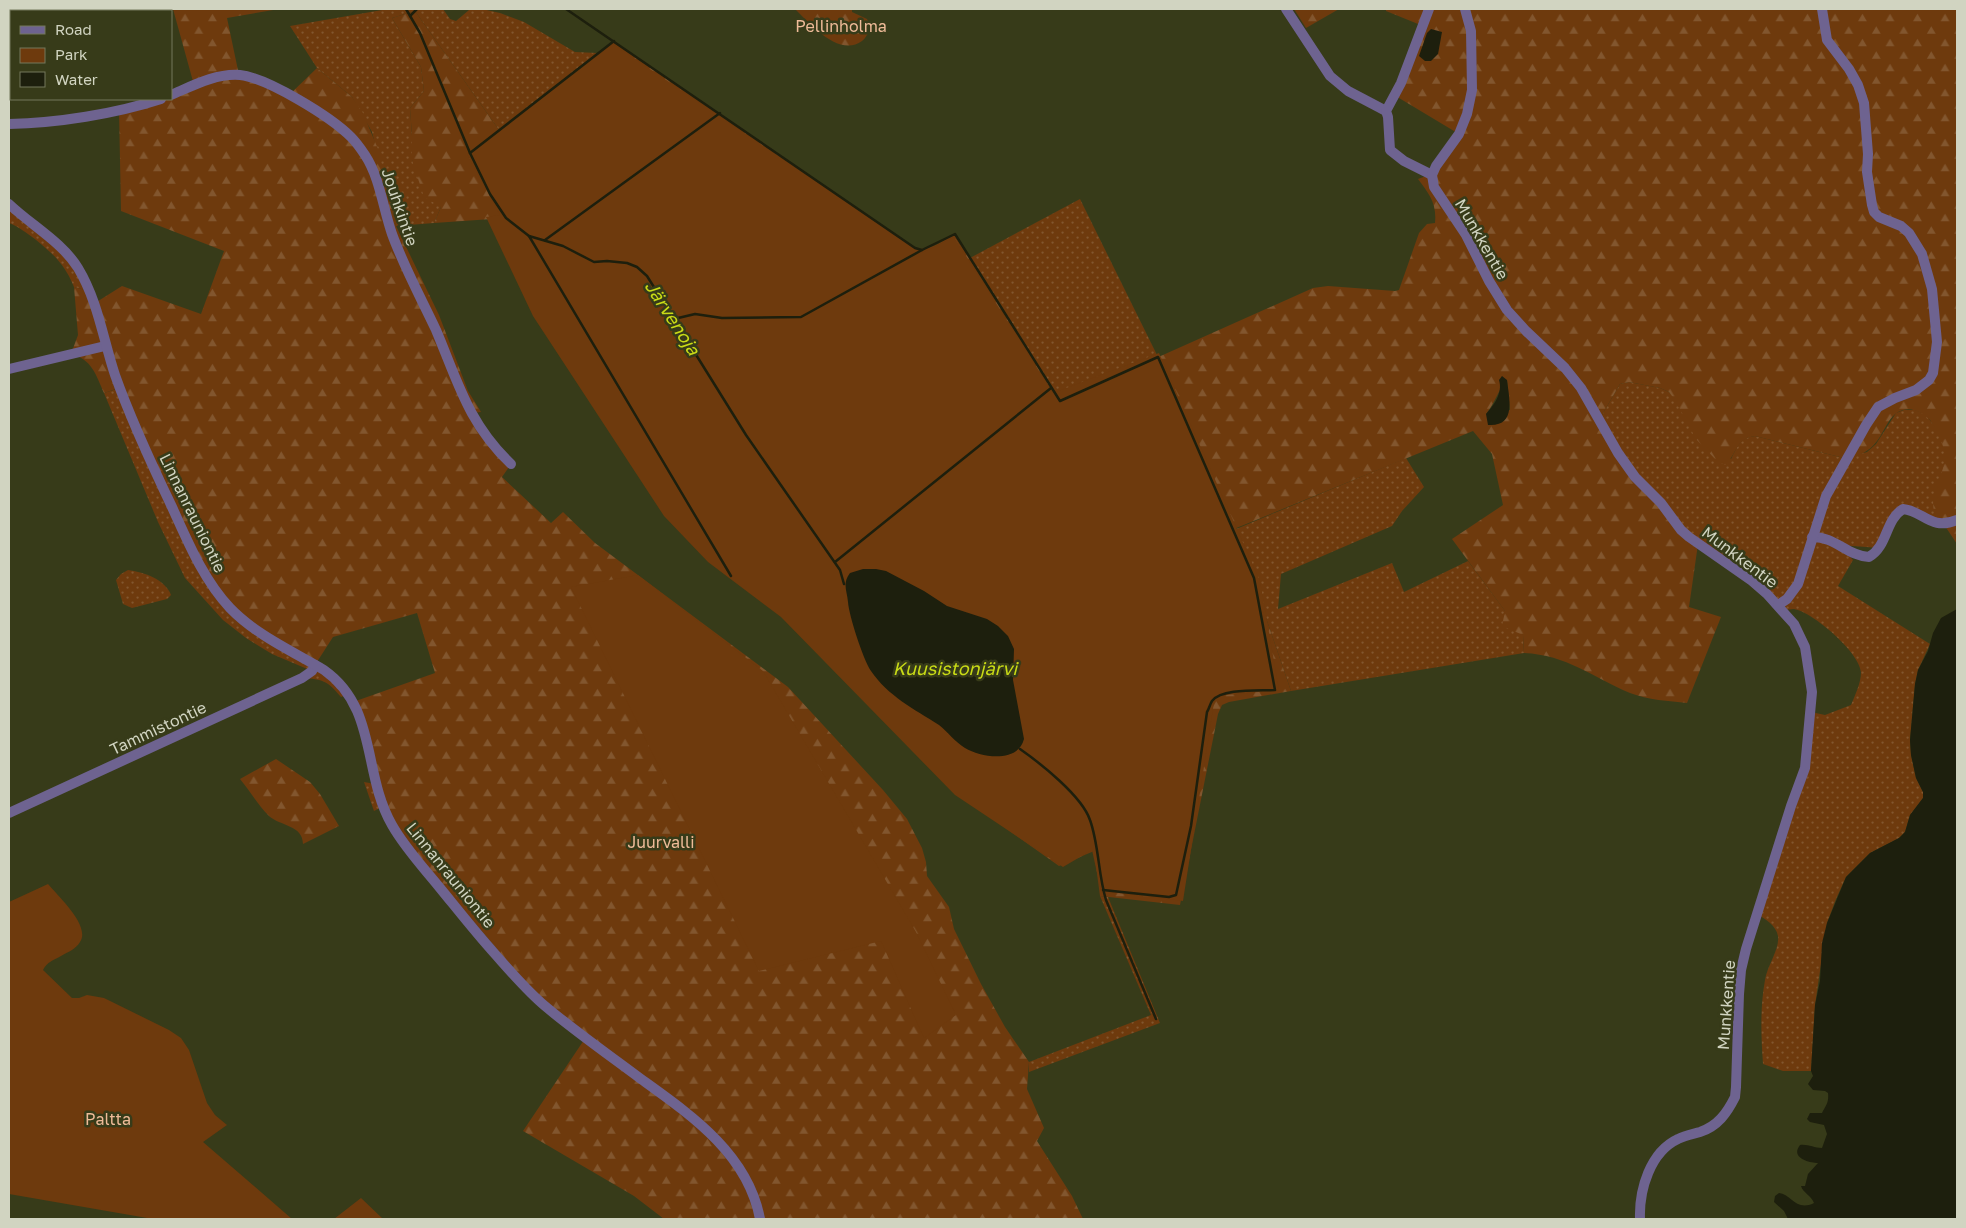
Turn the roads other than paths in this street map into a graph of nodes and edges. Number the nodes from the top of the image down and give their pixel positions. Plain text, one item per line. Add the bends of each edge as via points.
1 (1286, 9) edge
2 (1429, 9) edge
3 (1465, 9) edge
4 (1822, 9) edge
5 (172, 95) edge
6 (158, 100) edge
7 (1386, 111) junction
8 (9, 124) edge
9 (1432, 174) junction
10 (9, 204) edge
11 (105, 346) junction
12 (9, 369) edge
13 (511, 464) dead end
14 (1957, 520) edge
15 (1812, 537) junction
16 (1778, 605) junction
17 (315, 665) junction
18 (9, 813) edge
19 (760, 1219) edge
20 (1640, 1219) edge

1 - 7 street via 1330,76 1348,91
2 - 7 street via 1401,83
3 - 9 street via 1471,31 1472,90 1459,134
4 - 15 street via 1827,40 1849,70 1864,104 1867,172 1874,212 1902,226 1922,254 1932,289 1937,342 1929,380 1916,390 1878,407 1866,425 1832,483
5 - 13 street, Jouhkintie via 224,76 259,79 330,121 351,138 366,157 377,180 403,263 461,393 481,430
6 - 8 street via 58,121
7 - 9 street via 1390,150 1404,161
9 - 16 street, Munkkentie via 1434,188 1466,235 1507,310 1581,388 1626,465 1681,530 1752,581
10 - 11 street, Linnanrauniontie via 55,243 77,267 95,303
11 - 12 street
11 - 17 street, Linnanrauniontie via 143,447 189,544 215,590 250,625
14 - 15 street via 1932,522 1903,509 1894,517 1880,548 1869,557 1861,557 1826,538
15 - 16 street via 1798,584
16 - 20 street, Munkkentie via 1799,631 1808,657 1812,692 1808,754 1741,970 1734,1097 1719,1122 1706,1130 1679,1138 1660,1153 1644,1187
17 - 18 street, Tammistontie via 302,678
17 - 19 street, Linnanrauniontie via 344,688 357,709 382,807 403,842 494,952 544,1006 716,1138 747,1182

